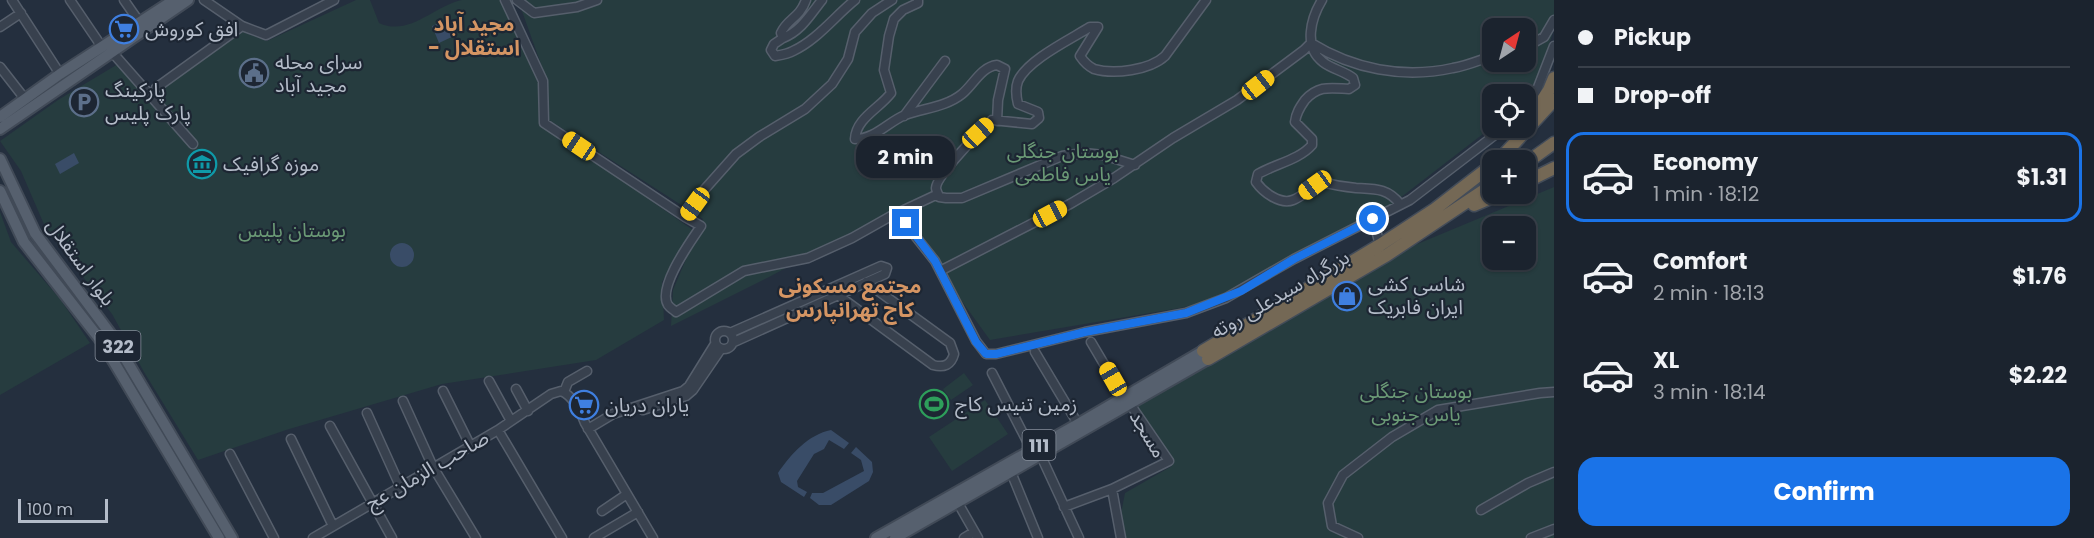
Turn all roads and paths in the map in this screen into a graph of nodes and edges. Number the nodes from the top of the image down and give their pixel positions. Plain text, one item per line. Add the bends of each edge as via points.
1 (12, 0) edge
2 (70, 0) edge
3 (124, 0) edge
4 (204, 0) edge
5 (334, 0) edge
6 (505, 0) edge
7 (517, 0) edge
8 (597, 0) edge
9 (807, 0) edge
10 (822, 0) edge
11 (855, 0) edge
12 (892, 0) edge
13 (918, 0) edge
14 (1206, 0) edge
15 (1322, 0) edge
16 (183, 1) edge
17 (21, 13) junction
18 (1554, 20) edge
19 (140, 23) junction
20 (242, 26) junction
21 (0, 27) edge
22 (783, 38) junction
23 (1536, 41) edge
24 (1311, 43) junction
25 (1554, 46) edge
26 (107, 50) junction
27 (1482, 59) edge
28 (945, 61) dead end
29 (0, 67) edge
30 (60, 74) junction
31 (1554, 78) edge
32 (156, 88) dead end
33 (1536, 92) edge
34 (25, 99) junction
35 (1554, 100) edge
36 (1536, 109) edge
37 (1554, 113) edge
38 (904, 116) junction
39 (0, 117) edge
40 (997, 121) junction
41 (0, 129) edge
42 (1491, 138) edge
43 (1554, 143) edge
44 (193, 144) dead end
45 (1508, 150) edge
46 (1511, 150) edge
47 (1536, 156) edge
48 (0, 159) edge
49 (1135, 165) junction
50 (1554, 168) edge
51 (1482, 176) edge
52 (1536, 177) edge
53 (1482, 192) edge
54 (938, 194) junction
55 (2, 195) edge
56 (1482, 201) edge
57 (1400, 204) junction
58 (897, 213) junction
59 (685, 217) junction
60 (1437, 218) junction
61 (1373, 219) junction
62 (1380, 245) junction
63 (940, 271) junction
64 (866, 282) junction
65 (835, 291) junction
66 (732, 337) junction
67 (1091, 342) dead end
68 (718, 346) junction
69 (1035, 352) dead end
70 (1206, 355) junction
71 (587, 371) dead end
72 (992, 374) dead end
73 (489, 381) dead end
74 (516, 389) dead end
75 (443, 391) dead end
76 (564, 392) junction
77 (1554, 392) edge
78 (403, 401) dead end
79 (1127, 401) junction
80 (541, 402) junction
81 (528, 411) junction
82 (367, 413) dead end
83 (511, 421) junction
84 (1078, 424) junction
85 (330, 426) dead end
86 (586, 426) junction
87 (498, 430) junction
88 (291, 439) dead end
89 (470, 445) junction
90 (1031, 449) junction
91 (230, 454) dead end
92 (1041, 456) junction
93 (433, 467) junction
94 (1011, 472) junction
95 (1554, 472) edge
96 (400, 486) junction
97 (1112, 489) junction
98 (627, 494) junction
99 (371, 502) junction
100 (958, 503) junction
101 (1064, 507) junction
102 (1481, 510) dead end
103 (602, 511) dead end
104 (638, 512) junction
105 (333, 525) junction
106 (1554, 529) edge
107 (976, 535) edge
108 (219, 538) edge
109 (232, 538) edge
110 (274, 538) edge
111 (313, 538) edge
112 (392, 538) edge
113 (476, 538) edge
114 (562, 538) edge
115 (594, 538) edge
116 (653, 538) edge
117 (876, 538) edge
118 (895, 538) edge
119 (964, 538) edge
120 (1038, 538) edge
121 (1079, 538) edge
122 (1121, 538) edge
123 (1358, 538) edge
124 (1531, 538) edge

1 - 17 street
2 - 26 street
3 - 19 street
4 - 20 street
5 - 20 street via 266,35
6 - 59 street via 543,81 544,123
7 - 8 street via 534,12 577,7
9 - 22 street via 802,12 784,26
10 - 22 street via 803,26
11 - 22 street via 815,37 793,51 775,56 771,50
12 - 59 street via 872,13 855,32 848,59 832,84 805,110 736,154
13 - 38 street via 894,19 884,70 891,93 861,123 855,139 866,139
14 - 40 street via 1165,56 1150,66 1111,71 1085,64 1080,56 1098,27 1090,27 1022,74 1017,83 1018,104 1038,112 1039,118 1032,123
15 - 24 street via 1312,25
16 - 19 main road
16 - 26 main road
17 - 21 street
17 - 30 street
18 - 23 street via 1544,37
19 - 26 main road
20 - 32 street
24 - 27 street via 1331,56 1385,71 1452,69
24 - 49 street via 1258,85
24 - 57 street via 1322,61 1348,74 1355,85 1349,89 1314,91 1296,114 1295,122 1312,139 1312,145 1258,174 1256,182 1280,200 1292,201 1322,182 1387,191
25 - 33 street
26 - 30 main road
26 - 41 main road
26 - 44 street
28 - 38 street
29 - 34 street
30 - 34 main road
31 - 36 highway
34 - 39 main road
35 - 45 highway, بزرگراه سیدعلی روته / 111
37 - 46 highway
38 - 40 street via 947,103 962,94 989,66 997,64 1005,69
40 - 54 street via 992,120 978,133 945,172 936,185
42 - 57 street
43 - 47 highway
48 - 109 main road, بلوار استقلال / 322 via 35,234 112,336
49 - 54 street via 1103,155 1062,156 962,198
49 - 63 street via 1070,204
50 - 52 highway
51 - 60 highway, بزرگراه سیدعلی روته / 111
53 - 60 highway, بزرگراه سیدعلی روته / 111
54 - 58 street
55 - 108 main road, بلوار استقلال / 322 via 24,242 102,342
56 - 60 highway
57 - 61 street
58 - 59 street via 808,258 744,272 676,312 668,305 666,293 679,259 701,226
58 - 63 street
60 - 62 highway, بزرگراه سیدعلی روته / 111
60 - 70 highway, بزرگراه سیدعلی روته / 111 via 1387,255
61 - 62 street
61 - 63 street via 1241,291 1186,313 996,354 986,354 976,342
62 - 70 highway, بزرگراه سیدعلی روته / 111
64 - 65 street
64 - 65 street via 886,273 886,266
64 - 65 street via 950,344 954,354 949,364 933,365
65 - 66 street
66 - 68 street via 730,348
66 - 68 street via 726,331 719,333
67 - 79 street
68 - 86 street via 683,391
69 - 84 street
70 - 79 main road, 111
71 - 76 street via 568,382
72 - 90 street
73 - 83 street
74 - 81 street
75 - 89 street
76 - 80 street, صاحب الزمان عج via 551,394
76 - 86 street
77 - 123 street via 1438,410 1392,437 1343,475 1328,504 1332,526
78 - 93 street
79 - 84 main road, 111
79 - 92 main road, 111
79 - 97 street, مسجد via 1169,461
80 - 81 street, صاحب الزمان عج
80 - 86 street via 560,396
81 - 83 street, صاحب الزمان عج
82 - 96 street
83 - 87 street, صاحب الزمان عج
84 - 90 main road, 111
85 - 99 street
86 - 98 street
87 - 89 street, صاحب الزمان عج
87 - 114 street
88 - 105 street
89 - 93 street, صاحب الزمان عج
90 - 117 main road, 111
91 - 110 street
92 - 94 main road, 111
92 - 101 street
93 - 96 street, صاحب الزمان عج
93 - 113 street
94 - 100 main road, 111
94 - 120 street
95 - 102 street
96 - 99 street, صاحب الزمان عج
97 - 101 street
97 - 122 street
98 - 103 street
98 - 104 street
99 - 105 street, صاحب الزمان عج
99 - 112 street
100 - 107 street
100 - 118 main road, 111
101 - 121 street
104 - 115 street
104 - 116 street
105 - 111 street, صاحب الزمان عج
106 - 124 street
107 - 119 street

